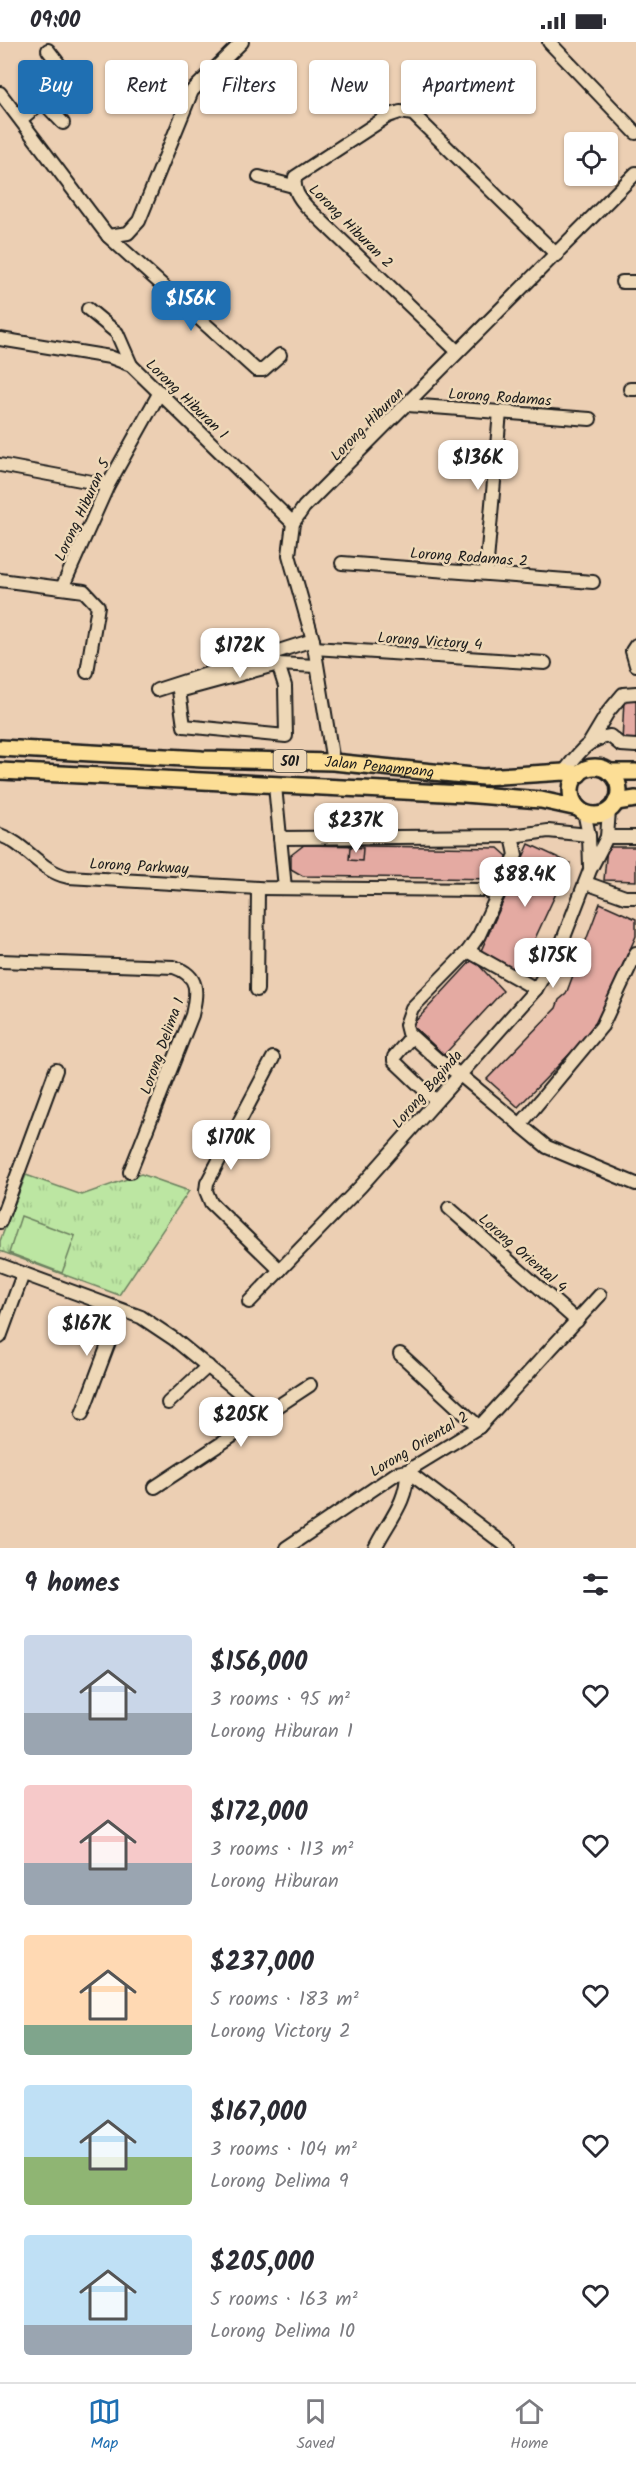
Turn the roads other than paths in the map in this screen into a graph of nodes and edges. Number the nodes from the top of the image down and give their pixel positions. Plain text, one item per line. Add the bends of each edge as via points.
1 (242, 42) edge
2 (549, 42) edge
3 (48, 50) dead end
4 (56, 60) edge
5 (0, 93) edge
6 (27, 114) edge
7 (54, 114) edge
8 (21, 119) junction
9 (63, 123) dead end
10 (636, 133) edge
11 (636, 174) edge
12 (259, 177) dead end
13 (293, 186) junction
14 (108, 236) junction
15 (557, 255) junction
16 (622, 282) dead end
17 (636, 282) edge
18 (88, 309) dead end
19 (0, 339) edge
20 (457, 351) junction
21 (280, 356) dead end
22 (130, 365) junction
23 (160, 392) junction
24 (408, 405) junction
25 (500, 412) junction
26 (590, 419) dead end
27 (0, 465) edge
28 (108, 485) junction
29 (293, 523) junction
30 (342, 563) dead end
31 (486, 573) junction
32 (593, 582) dead end
33 (0, 584) edge
34 (62, 588) junction
35 (314, 644) junction
36 (636, 645) edge
37 (545, 663) dead end
38 (278, 664) junction
39 (636, 665) edge
40 (316, 666) junction
41 (87, 672) dead end
42 (157, 690) dead end
43 (636, 693) edge
44 (590, 742) junction
45 (636, 746) edge
46 (0, 748) edge
47 (171, 757) junction
48 (333, 762) junction
49 (0, 771) edge
50 (609, 772) junction
51 (636, 772) edge
52 (572, 773) junction
53 (183, 780) junction
54 (275, 786) junction
55 (636, 799) edge
56 (613, 806) junction
57 (581, 810) junction
58 (0, 835) edge
59 (589, 835) junction
60 (512, 836) junction
61 (607, 837) junction
62 (636, 837) edge
63 (280, 838) junction
64 (590, 870) junction
65 (586, 883) junction
66 (258, 888) junction
67 (285, 888) junction
68 (497, 896) junction
69 (636, 897) edge
70 (468, 951) junction
71 (636, 953) edge
72 (0, 961) edge
73 (536, 989) junction
74 (257, 990) dead end
75 (411, 1038) junction
76 (273, 1058) dead end
77 (56, 1070) dead end
78 (459, 1074) junction
79 (436, 1101) junction
80 (520, 1125) junction
81 (130, 1172) dead end
82 (636, 1184) edge
83 (449, 1208) dead end
84 (0, 1222) edge
85 (0, 1265) edge
86 (280, 1270) junction
87 (23, 1274) junction
88 (600, 1295) dead end
89 (249, 1302) dead end
90 (121, 1310) junction
91 (577, 1321) junction
92 (0, 1337) edge
93 (400, 1354) dead end
94 (208, 1366) junction
95 (310, 1384) dead end
96 (168, 1403) dead end
97 (266, 1413) junction
98 (82, 1414) dead end
99 (479, 1427) junction
100 (407, 1471) junction
101 (155, 1487) dead end
102 (286, 1548) edge
103 (375, 1548) edge
104 (510, 1548) edge

1 - 14 street via 192,92 139,221 128,233
2 - 10 street
3 - 4 street
5 - 8 street
6 - 8 street
7 - 9 street
8 - 14 street
11 - 15 street, Lorong Hiburan
12 - 13 street
13 - 15 street, Lorong Hiburan 2 via 302,171 388,116 400,112 413,114
13 - 20 street, Lorong Hiburan 2 via 307,207
14 - 21 street via 256,370 266,368
15 - 20 street, Lorong Hiburan
16 - 17 street
18 - 22 street via 117,333
19 - 22 street, Lorong Hiburan 1 via 110,357
20 - 24 street, Lorong Hiburan
22 - 23 street, Lorong Hiburan 1
23 - 28 street, Lorong Hiburan 5
23 - 29 street, Lorong Hiburan 1
24 - 25 street, Lorong Rodamas
24 - 29 street, Lorong Hiburan via 304,507
25 - 26 street, Lorong Rodamas
25 - 31 street
27 - 28 street
28 - 34 street, Lorong Hiburan 5
29 - 35 street via 289,555
30 - 31 street, Lorong Rodamas 2
31 - 32 street, Lorong Rodamas 2
33 - 34 street
34 - 41 street via 84,591 98,606
35 - 37 street, Lorong Victory 4
35 - 40 street
35 - 42 street
36 - 39 street via 632,651
38 - 38 street via 179,690 184,726 286,736 285,686
38 - 40 street
40 - 48 street
43 - 44 street via 623,694
44 - 45 street via 610,736 621,745
44 - 52 street
46 - 47 main road, Jalan Penampang / 501
47 - 48 main road, Jalan Penampang / 501
47 - 53 main road via 174,771
48 - 52 main road, Jalan Penampang / 501 via 483,777
49 - 53 main road, Jalan Penampang / 501
50 - 51 main road
50 - 52 main road via 599,767
50 - 56 main road via 619,791
52 - 57 main road via 573,800
53 - 54 main road, Jalan Penampang / 501
54 - 57 main road, Jalan Penampang / 501 via 542,800
54 - 63 street
55 - 56 main road
56 - 57 main road via 601,814
56 - 61 street, Lorong Baginda
57 - 59 street, Lorong Baginda
58 - 66 street, Lorong Parkway via 51,872 68,877
59 - 60 street via 548,831
59 - 64 street, Lorong Baginda
60 - 63 street
60 - 68 street via 516,855
61 - 62 street
61 - 64 street, Lorong Baginda
63 - 67 street
64 - 65 street, Lorong Baginda
65 - 69 street via 624,897
65 - 73 street, Lorong Baginda via 559,950
66 - 67 street, Lorong Parkway
66 - 74 street
67 - 68 street, Lorong Parkway via 486,890
68 - 70 street
70 - 73 street
70 - 75 street via 412,1008 406,1025
71 - 80 street via 591,1043
72 - 81 street, Lorong Delima 1 via 174,967 191,975 196,999 192,1015
73 - 78 street, Lorong Baginda
75 - 78 street
75 - 79 street via 394,1060
76 - 86 street via 206,1191 210,1203
77 - 84 street
78 - 79 street, Lorong Baginda
78 - 80 street
79 - 86 street, Lorong Baginda
80 - 82 street via 547,1147
83 - 91 street, Lorong Oriental 4
85 - 87 street
86 - 89 street, Lorong Baginda
87 - 90 street
87 - 92 street
88 - 91 street, Lorong Oriental 2
90 - 94 street via 159,1328
90 - 98 street
91 - 99 street, Lorong Oriental 2
93 - 99 street
94 - 96 street
94 - 97 street
95 - 97 street
97 - 101 street
99 - 100 street, Lorong Oriental 2
100 - 102 street, Lorong Oriental 2 via 397,1473
100 - 103 street via 408,1486
100 - 104 street

